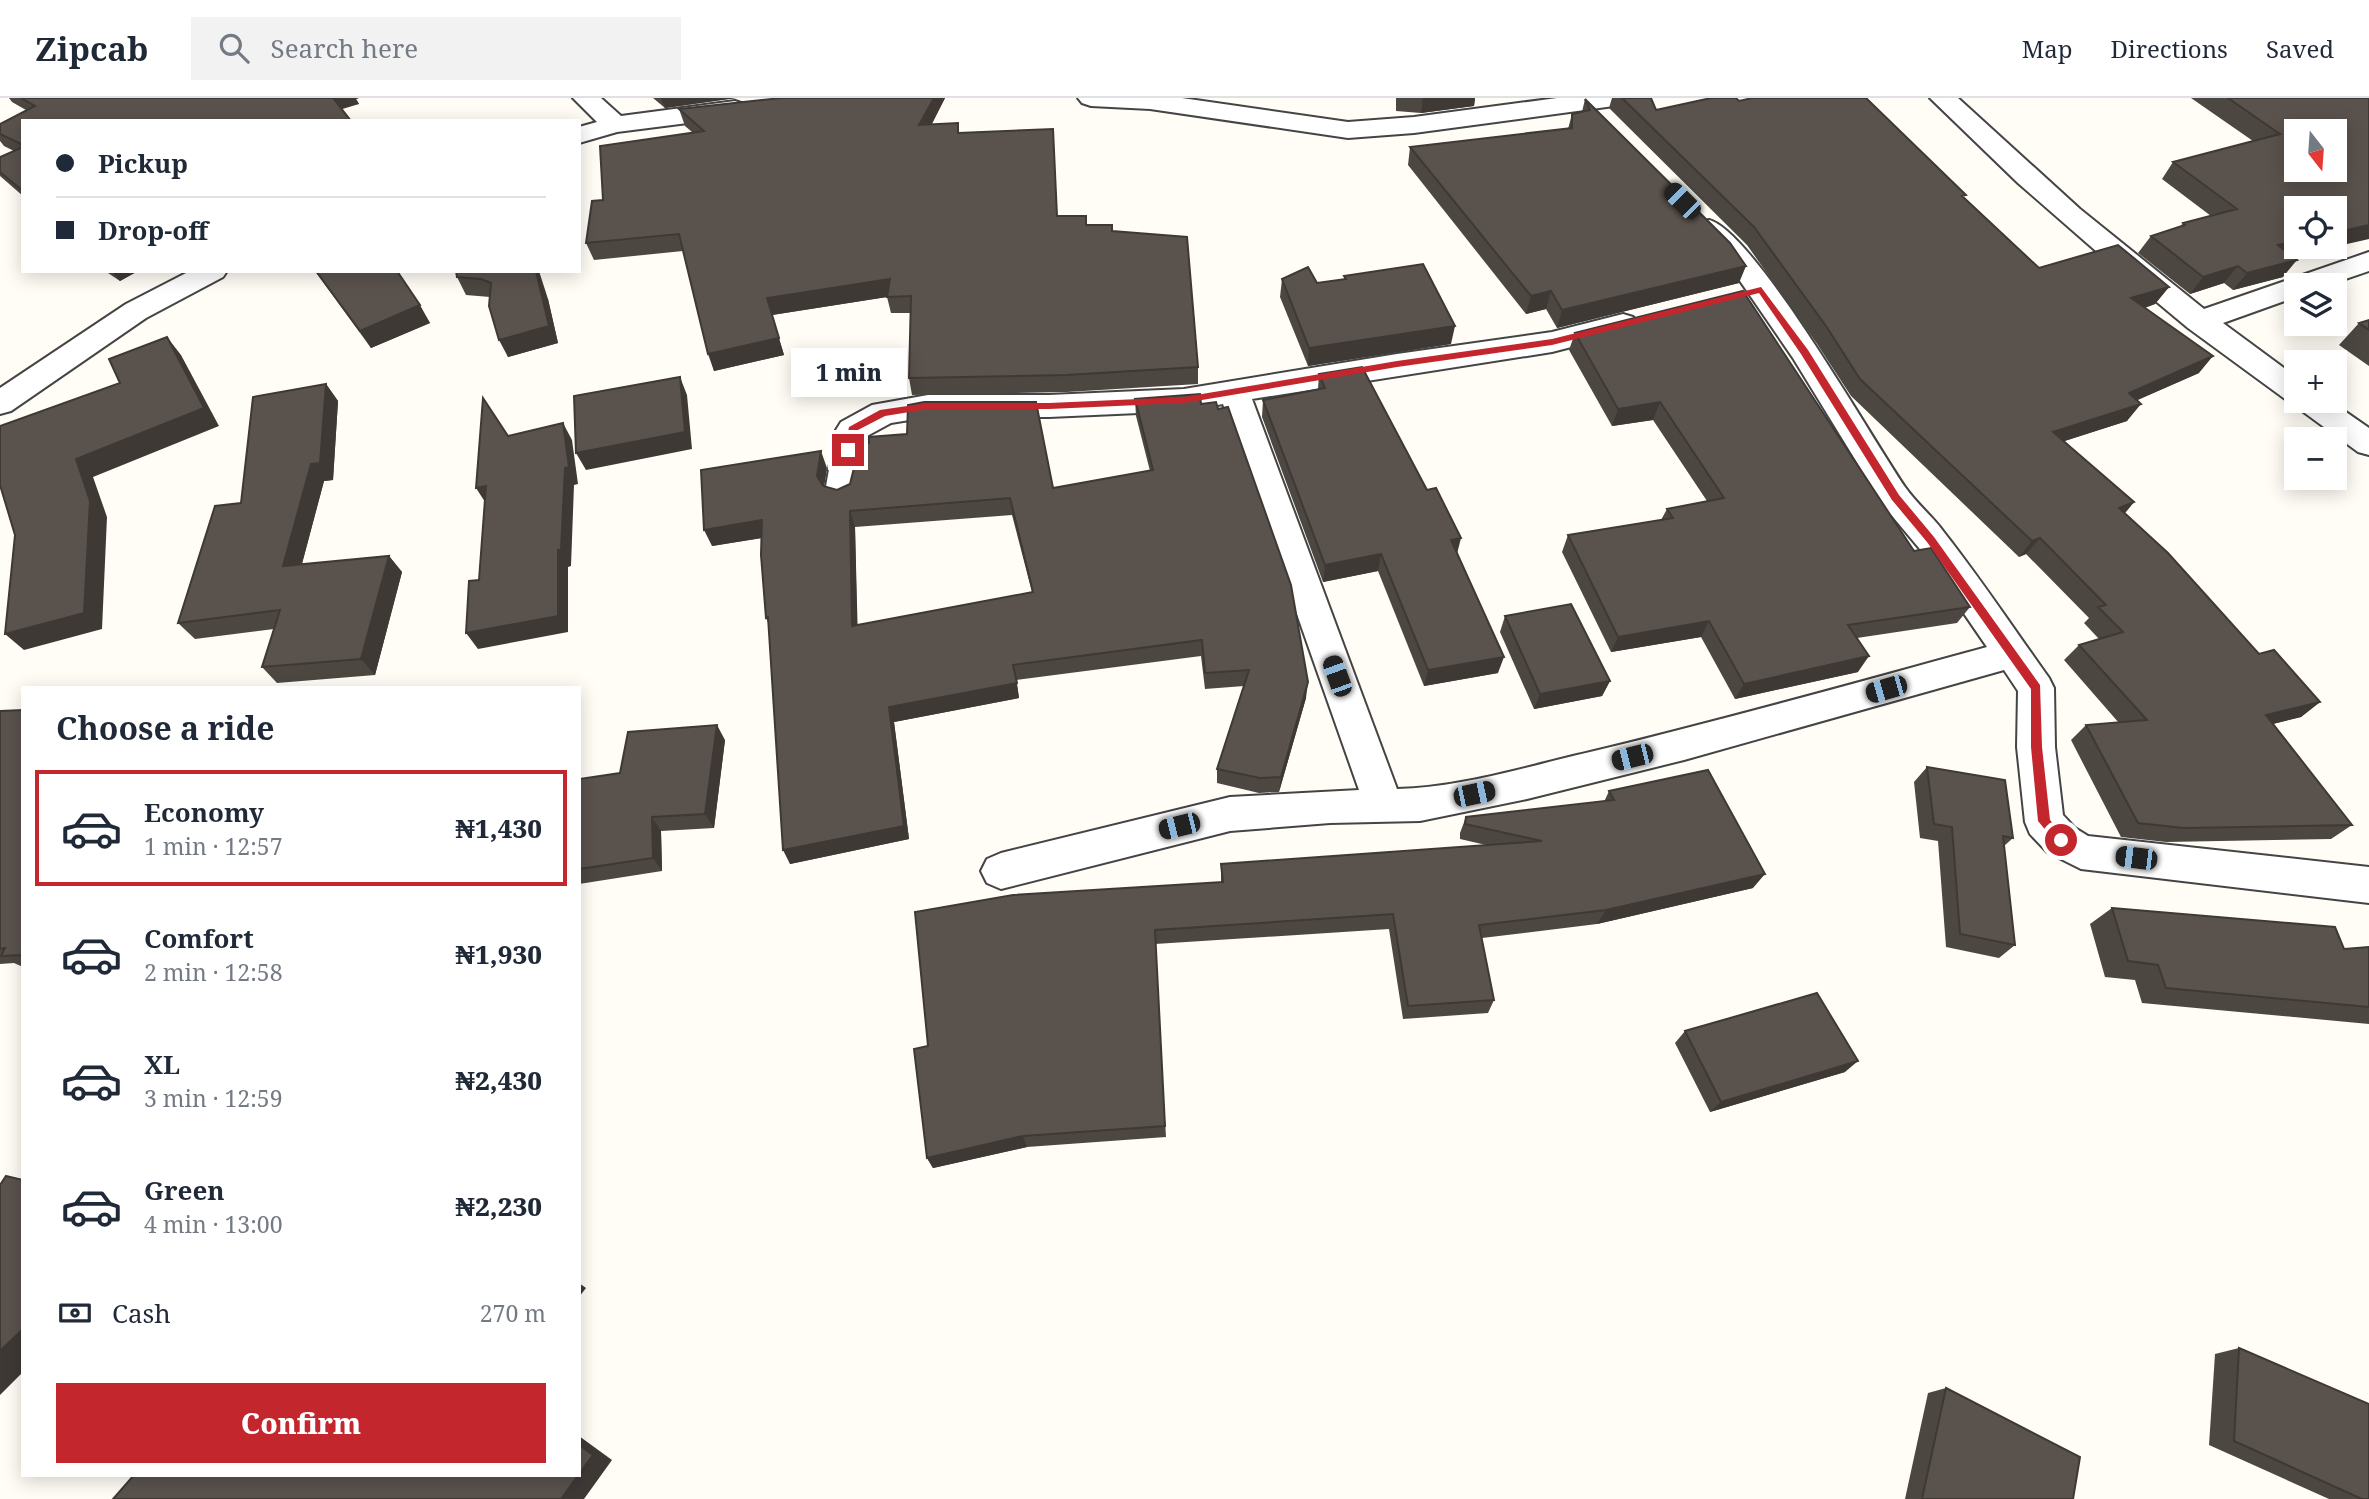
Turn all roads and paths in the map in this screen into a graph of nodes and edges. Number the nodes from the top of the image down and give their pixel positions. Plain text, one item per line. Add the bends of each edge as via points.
1 (586, 98) edge
2 (1091, 98) edge
3 (1943, 98) edge
4 (762, 107) edge
5 (1599, 107) edge
6 (615, 125) junction
7 (581, 134) edge
8 (1686, 205) edge
9 (2369, 261) edge
10 (209, 273) edge
11 (2335, 273) edge
12 (2284, 291) edge
13 (1657, 316) edge
14 (2198, 321) junction
15 (2284, 382) edge
16 (1234, 391) junction
17 (0, 403) edge
18 (2326, 413) edge
19 (2369, 444) edge
20 (841, 492) edge
21 (2012, 654) junction
22 (1384, 806) junction
23 (1001, 871) dead end
24 (2369, 885) edge

1 - 6 street
2 - 5 street via 1348,130
3 - 14 street via 2063,211
4 - 6 street
6 - 7 street
8 - 21 street via 1735,253 1748,293 1804,352 1895,497 1931,539
9 - 11 street
10 - 17 street via 136,311
12 - 14 street
13 - 16 street via 1552,342
14 - 15 street
16 - 20 street via 1184,400 928,406 883,413 852,430
16 - 22 street
18 - 19 street
21 - 22 street via 1684,745 1420,805
21 - 24 street via 2036,688 2036,747 2044,821 2061,840 2081,852
22 - 23 street via 1230,814

